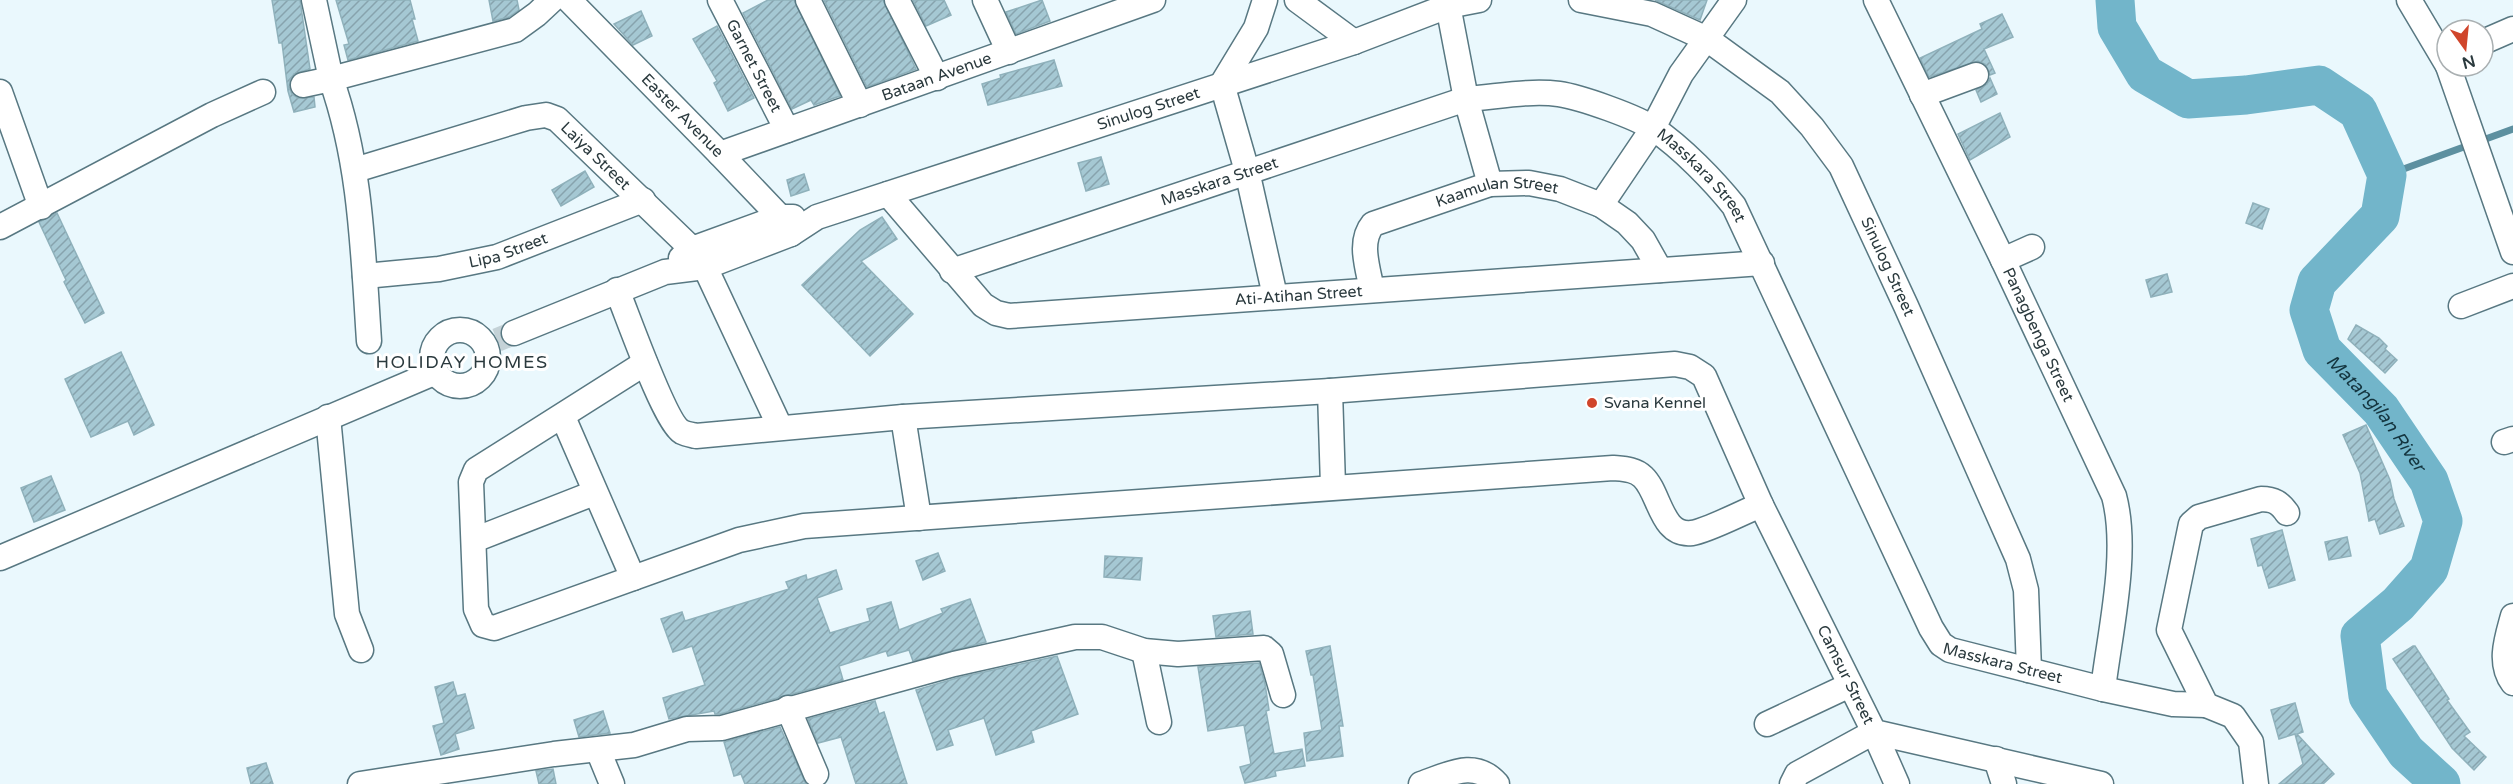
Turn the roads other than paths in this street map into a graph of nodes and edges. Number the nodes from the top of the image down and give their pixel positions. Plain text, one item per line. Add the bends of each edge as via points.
1 (314, 0) edge
2 (552, 0) edge
3 (569, 0) edge
4 (720, 0) edge
5 (808, 0) edge
6 (897, 0) edge
7 (985, 0) edge
8 (1154, 0) edge
9 (1264, 0) edge
10 (1297, 0) edge
11 (1479, 0) edge
12 (1581, 0) edge
13 (1734, 0) edge
14 (1876, 0) edge
15 (2409, 0) edge
16 (1448, 3) edge
17 (2513, 29) edge
18 (2495, 37) edge
19 (1707, 39) junction
20 (1354, 42) junction
21 (2435, 42) edge
22 (1009, 52) junction
23 (1976, 75) dead end
24 (937, 78) junction
25 (2453, 78) edge
26 (331, 79) junction
27 (1222, 84) junction
28 (303, 85) dead end
29 (0, 92) edge
30 (263, 92) dead end
31 (1922, 95) junction
32 (1466, 99) junction
33 (860, 105) junction
34 (1653, 128) junction
35 (787, 130) junction
36 (720, 154) junction
37 (355, 170) junction
38 (1247, 171) junction
39 (1490, 184) junction
40 (888, 194) junction
41 (643, 200) junction
42 (1601, 206) junction
43 (41, 207) junction
44 (2507, 210) edge
45 (785, 226) junction
46 (0, 227) edge
47 (2032, 248) dead end
48 (2513, 252) edge
49 (699, 258) junction
50 (2003, 260) junction
51 (1762, 263) junction
52 (1660, 270) junction
53 (952, 271) junction
54 (365, 276) junction
55 (2513, 286) edge
56 (617, 290) junction
57 (1372, 290) junction
58 (1275, 296) junction
59 (2461, 306) dead end
60 (499, 340) junction
61 (369, 341) dead end
62 (645, 363) junction
63 (436, 372) junction
64 (1330, 391) junction
65 (328, 417) junction
66 (563, 417) junction
67 (903, 417) junction
68 (780, 427) junction
69 (1333, 486) junction
70 (594, 493) junction
71 (1761, 505) junction
72 (2287, 513) dead end
73 (919, 518) junction
74 (474, 540) junction
75 (0, 558) edge
76 (633, 578) junction
77 (2513, 616) edge
78 (361, 650) dead end
79 (1144, 651) junction
80 (2029, 670) junction
81 (2513, 682) edge
82 (1850, 685) junction
83 (2103, 689) junction
84 (1283, 695) dead end
85 (2206, 705) junction
86 (788, 708) junction
87 (1159, 722) dead end
88 (1767, 724) dead end
89 (1874, 732) junction
90 (598, 750) junction
91 (1996, 759) junction
92 (816, 774) dead end
93 (407, 780) edge
94 (360, 784) edge
95 (612, 784) edge
96 (1421, 784) edge
97 (1497, 784) edge
98 (1791, 784) edge
99 (1897, 784) edge
100 (2004, 784) edge
101 (2099, 784) edge
102 (2256, 784) edge

1 - 26 street
2 - 26 street via 515,30
3 - 36 street, Easter Avenue
4 - 35 street, Garnet Street
5 - 33 street
6 - 24 street
7 - 22 street
8 - 22 street, Bataan Avenue
9 - 27 street via 1256,28
10 - 20 street
11 - 16 street, Sinulog Street
12 - 19 street, Sinulog Street via 1652,14
13 - 19 street
14 - 31 street, Panagbenga Street
15 - 21 street
16 - 20 street, Sinulog Street
16 - 32 street
17 - 18 street
19 - 34 street via 1681,74
19 - 80 street, Sinulog Street via 1780,92 1841,166 2018,559 2026,590
20 - 27 street, Sinulog Street
22 - 24 street, Bataan Avenue
23 - 31 street
24 - 33 street, Bataan Avenue
25 - 44 street via 2475,143
26 - 28 street
26 - 37 street
27 - 38 street
27 - 40 street, Sinulog Street
29 - 43 street
30 - 43 street via 212,115
31 - 50 street, Panagbenga Street
32 - 34 street, Masskara Street via 1558,94 1590,102
32 - 38 street, Masskara Street
32 - 39 street
33 - 35 street, Bataan Avenue
34 - 42 street
34 - 51 street, Masskara Street via 1728,198
35 - 36 street, Bataan Avenue
36 - 45 street, Easter Avenue
37 - 41 street, Laiya Street via 546,115 557,119
37 - 54 street
38 - 53 street, Masskara Street
38 - 58 street
39 - 42 street, Kaamulan Street via 1530,183 1560,189
39 - 57 street, Kaamulan Street via 1373,224 1366,233 1365,249
40 - 45 street, Sinulog Street
40 - 53 street, Ati-Atihan Street
41 - 49 street, Laiya Street
41 - 54 street, Lipa Street via 497,257
42 - 52 street, Kaamulan Street via 1627,223 1643,240
43 - 46 street
44 - 48 street
45 - 49 street, Sinulog Street
47 - 50 street
49 - 56 street, Sinulog Street
49 - 68 street, Laiya Street
50 - 83 street, Panagbenga Street via 2114,496 2118,513 2121,547
51 - 52 street, Ati-Atihan Street
51 - 80 street, Masskara Street via 1941,644 1950,650
52 - 57 street, Ati-Atihan Street
53 - 58 street, Ati-Atihan Street via 983,305 1009,316
54 - 61 street
55 - 59 street
56 - 60 street, Sinulog Street
56 - 62 street, Camsur Street
57 - 58 street, Ati-Atihan Street
60 - 63 street via 489,356 487,369 468,385 456,386
60 - 63 street via 465,330 441,337 432,360
62 - 66 street
62 - 68 street, Camsur Street via 681,432 696,436
63 - 65 street
64 - 67 street, Camsur Street
64 - 69 street
64 - 71 street, Camsur Street via 1675,364 1690,367 1704,376
65 - 75 street
65 - 78 street via 347,614
66 - 70 street
66 - 74 street via 476,470 471,482
67 - 68 street, Camsur Street
67 - 73 street
69 - 71 street via 1613,468 1633,470 1644,478 1668,523 1678,532 1692,533
69 - 73 street
70 - 74 street
70 - 76 street
71 - 82 street, Camsur Street
72 - 85 street via 2281,504 2261,499 2191,524 2169,630
73 - 76 street via 804,526 739,540
74 - 76 street via 476,609 483,625 494,628
77 - 81 street via 2505,648 2505,663
79 - 84 street via 1178,654 1264,648 1271,654
79 - 86 street via 1102,637 1075,637
79 - 87 street
80 - 83 street, Masskara Street
82 - 88 street
82 - 89 street, Camsur Street
83 - 85 street, Masskara Street via 2174,705
85 - 102 street via 2233,716 2243,728 2251,742
86 - 90 street via 722,728 687,729 634,745
86 - 92 street
89 - 91 street, Camsur Street
89 - 98 street via 1797,774
89 - 99 street
90 - 93 street
90 - 95 street
91 - 100 street
91 - 101 street, Camsur Street
93 - 94 street
96 - 97 street via 1468,768 1488,774

